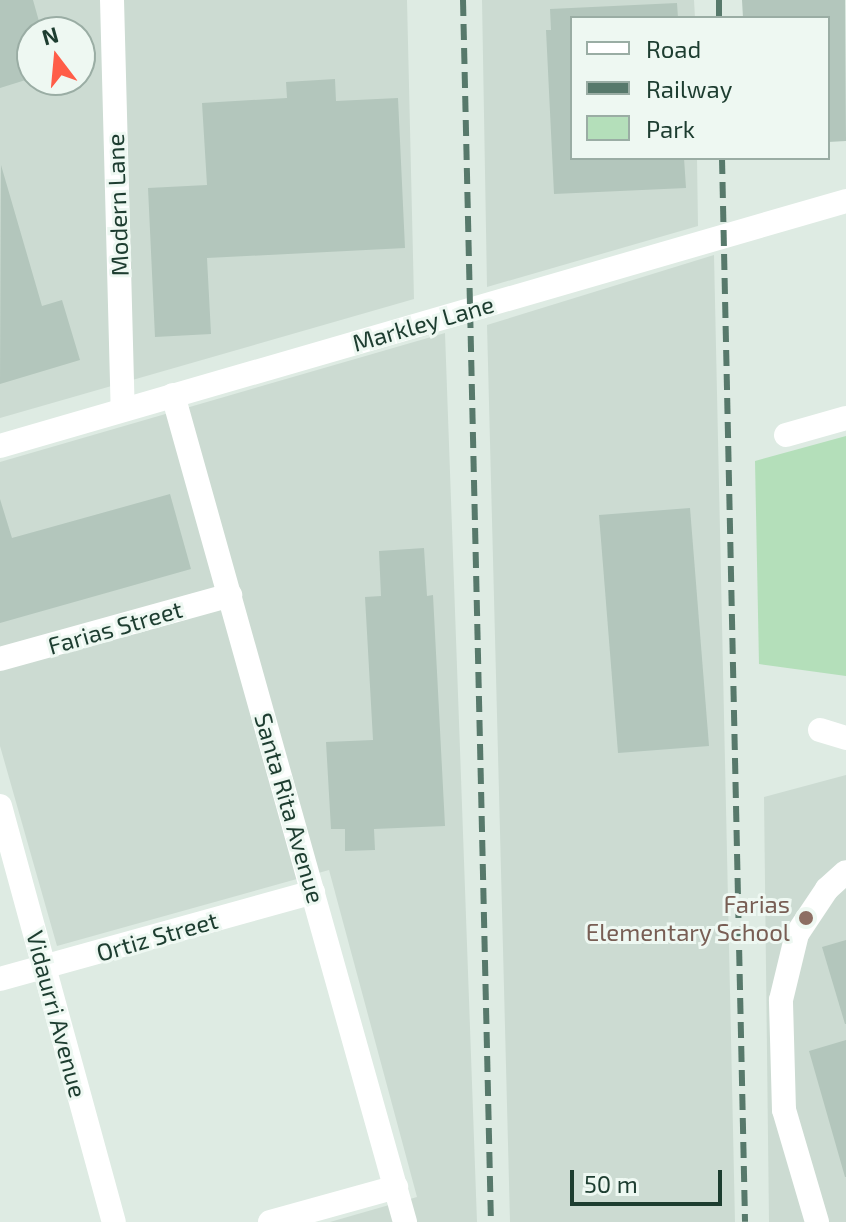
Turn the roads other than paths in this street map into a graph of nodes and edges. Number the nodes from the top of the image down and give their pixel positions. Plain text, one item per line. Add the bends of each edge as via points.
1 (112, 0) edge
2 (846, 201) edge
3 (173, 395) junction
4 (123, 410) junction
5 (846, 418) edge
6 (786, 435) dead end
7 (0, 446) edge
8 (230, 595) junction
9 (0, 659) edge
10 (820, 730) dead end
11 (846, 738) edge
12 (0, 806) edge
13 (846, 872) edge
14 (313, 892) junction
15 (44, 967) junction
16 (0, 979) edge
17 (396, 1187) junction
18 (114, 1222) edge
19 (270, 1222) edge
20 (405, 1222) edge
21 (817, 1222) edge

1 - 4 street, Modern Lane
2 - 3 street, Markley Lane
3 - 4 street, Markley Lane
3 - 8 street, Santa Rita Avenue
4 - 7 street, Markley Lane
5 - 6 street
8 - 9 street, Farias Street
8 - 14 street, Santa Rita Avenue
10 - 11 street
12 - 15 street, Vidaurri Avenue
13 - 21 street via 827,889 797,934 781,1000 784,1110
14 - 15 street, Ortiz Street
14 - 17 street, Santa Rita Avenue
15 - 16 street, Ortiz Street
15 - 18 street, Vidaurri Avenue
17 - 19 street
17 - 20 street, Santa Rita Avenue

